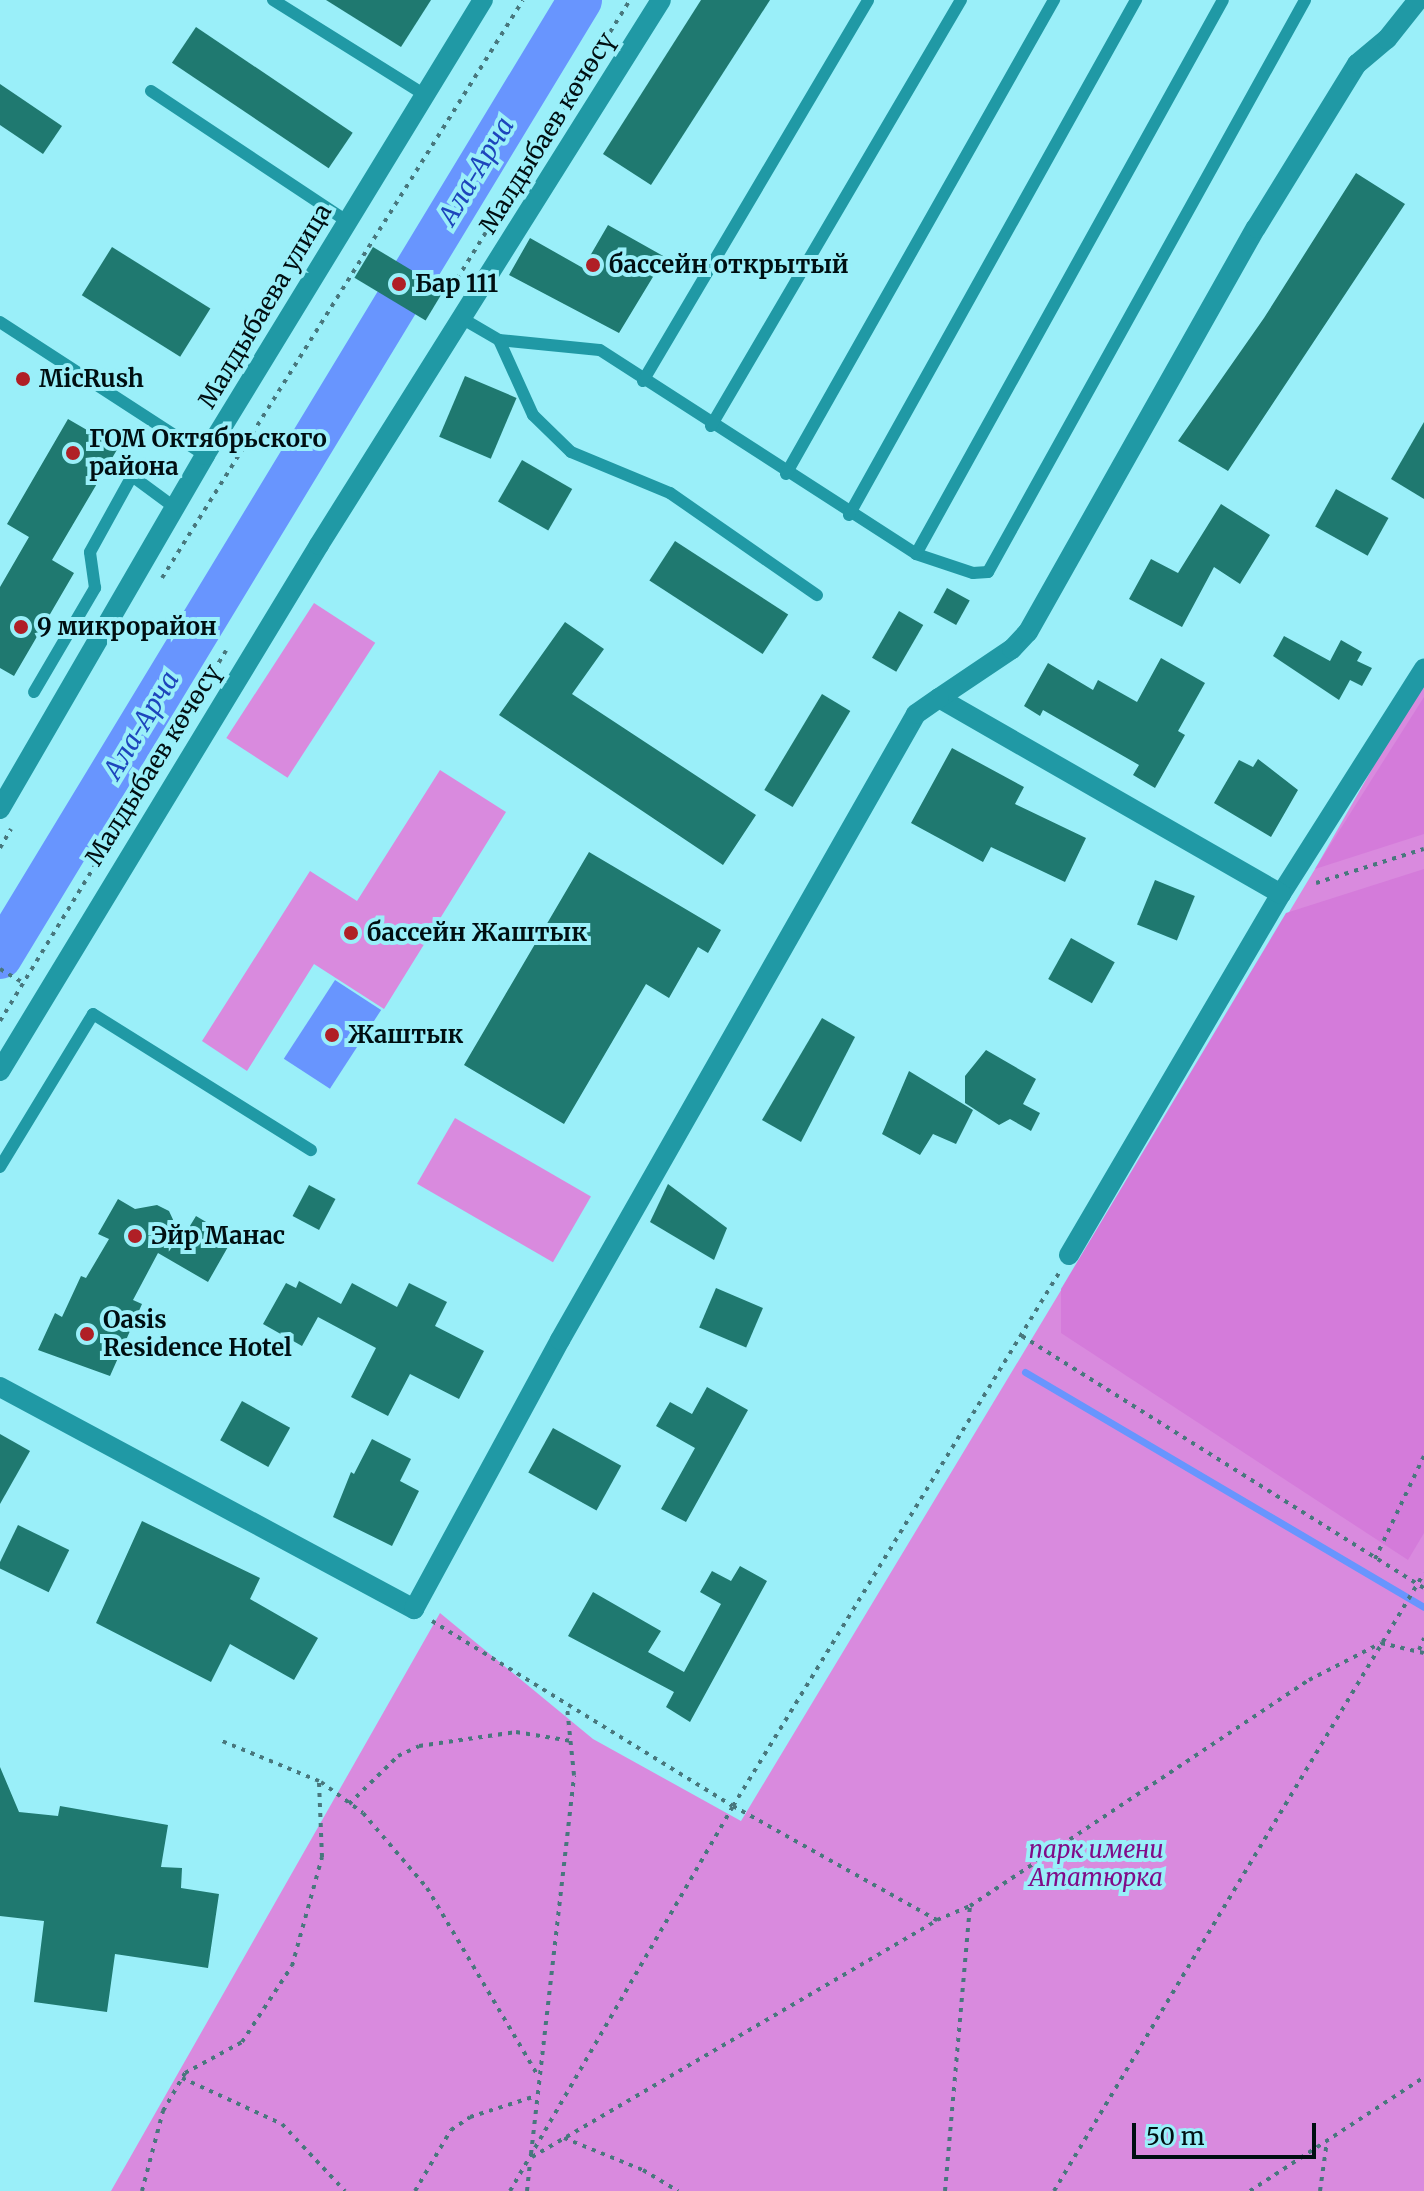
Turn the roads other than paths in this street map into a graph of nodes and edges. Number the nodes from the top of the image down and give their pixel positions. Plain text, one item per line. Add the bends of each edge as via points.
1 (273, 0) edge
2 (483, 0) edge
3 (661, 0) edge
4 (868, 0) edge
5 (961, 0) edge
6 (1054, 0) edge
7 (1136, 0) edge
8 (1223, 0) edge
9 (1305, 0) edge
10 (1418, 0) edge
11 (151, 91) dead end
12 (425, 95) junction
13 (347, 221) junction
14 (463, 319) junction
15 (0, 322) edge
16 (499, 340) junction
17 (643, 381) junction
18 (711, 426) junction
19 (205, 455) junction
20 (786, 474) junction
21 (174, 507) junction
22 (849, 515) junction
23 (916, 554) junction
24 (817, 595) dead end
25 (1424, 669) edge
26 (34, 692) dead end
27 (939, 698) junction
28 (6, 805) edge
29 (1281, 894) junction
30 (0, 1071) edge
31 (311, 1150) dead end
32 (0, 1167) edge
33 (1069, 1255) road end
34 (0, 1387) edge

1 - 12 lane
2 - 12 street, Малдыбаева улица
3 - 14 street, Малдыбаев көчөсү
4 - 17 lane
5 - 18 lane
6 - 20 lane
7 - 22 lane
8 - 23 lane
9 - 23 lane via 988,572 973,573
10 - 27 street via 1387,39 1357,64 1256,228 1028,632 1012,649
11 - 13 lane
12 - 13 street, Малдыбаева улица
13 - 19 street, Малдыбаева улица
14 - 16 lane
14 - 30 street, Малдыбаев көчөсү via 319,545
15 - 19 lane
16 - 17 lane via 600,350
16 - 24 lane via 533,415 571,452 670,493
17 - 18 lane
18 - 20 lane
19 - 21 street, Малдыбаева улица
20 - 22 lane
21 - 26 lane via 132,476 90,552 95,588
21 - 28 street, Малдыбаева улица
22 - 23 lane
25 - 29 street
27 - 29 street
27 - 34 street via 916,714 560,1340 414,1609
29 - 33 street
31 - 32 lane via 93,1014

